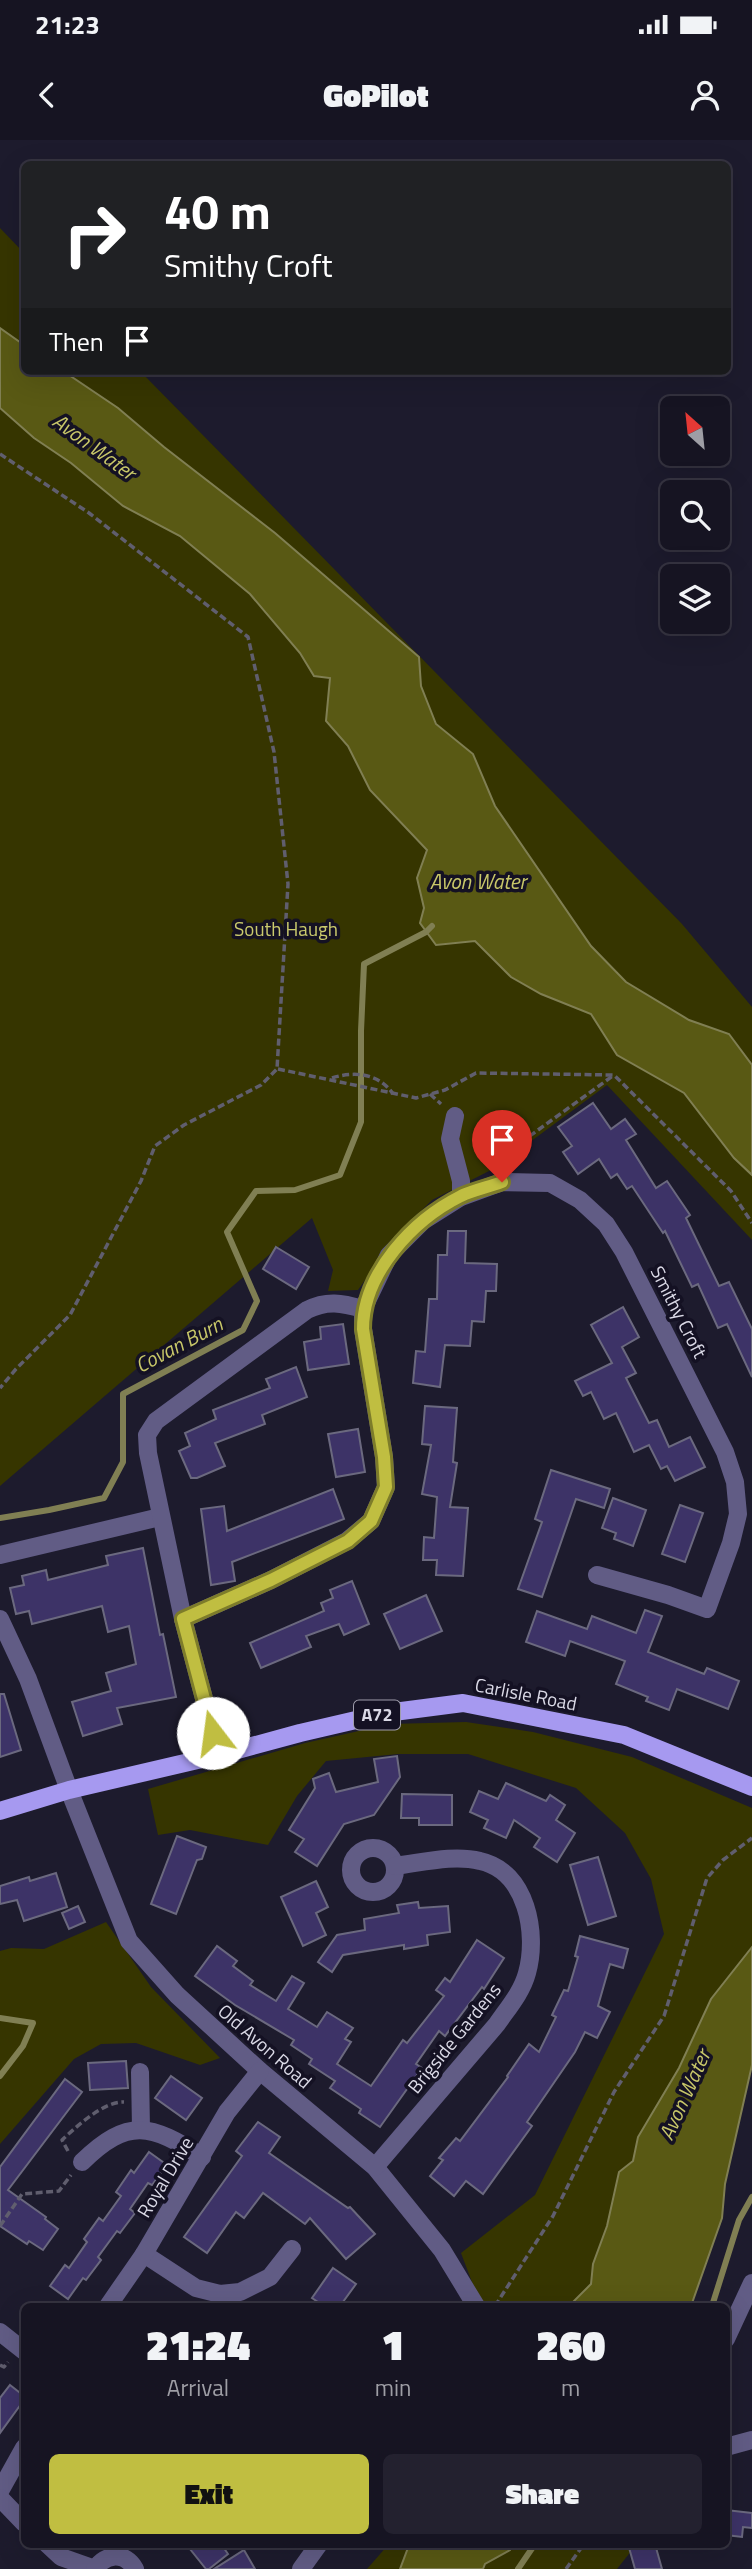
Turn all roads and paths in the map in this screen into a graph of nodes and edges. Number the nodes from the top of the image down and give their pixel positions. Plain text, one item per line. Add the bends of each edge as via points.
1 (0, 454) edge
2 (277, 1069) junction
3 (614, 1076) junction
4 (330, 1079) junction
5 (394, 1094) junction
6 (455, 1116) dead end
7 (461, 1189) junction
8 (752, 1223) edge
9 (363, 1308) junction
10 (0, 1388) edge
11 (160, 1517) junction
12 (0, 1555) edge
13 (597, 1575) dead end
14 (0, 1619) edge
15 (183, 1619) junction
16 (219, 1755) junction
17 (752, 1787) edge
18 (69, 1790) junction
19 (0, 1811) edge
20 (752, 1838) edge
21 (395, 1866) dead end
22 (141, 2071) dead end
23 (260, 2071) junction
24 (141, 2104) junction
25 (141, 2129) junction
26 (202, 2157) junction
27 (82, 2162) junction
28 (375, 2167) junction
29 (0, 2226) edge
30 (292, 2249) dead end
31 (144, 2254) junction
32 (752, 2283) edge
33 (110, 2303) edge
34 (474, 2303) edge
35 (497, 2303) edge
36 (730, 2330) edge
37 (0, 2332) edge
38 (21, 2349) edge
39 (752, 2440) edge
40 (730, 2446) edge
41 (21, 2453) edge
42 (0, 2491) edge
43 (0, 2498) edge
44 (21, 2520) edge
45 (51, 2548) edge
46 (316, 2548) edge
47 (581, 2548) edge
48 (95, 2569) edge
49 (135, 2569) edge
50 (301, 2569) edge
51 (566, 2569) edge

1 - 2 path via 89,513 248,637 274,752 288,884
2 - 4 path
2 - 10 path via 261,1085 184,1125 155,1146 69,1315
3 - 5 path via 476,1073 445,1090 416,1098
3 - 7 path
3 - 8 path via 731,1191
4 - 5 path
4 - 5 path via 351,1072 387,1085
6 - 7 street via 450,1139
7 - 9 street, Smithy Croft via 389,1255
7 - 13 street, Smithy Croft via 502,1182 550,1183 606,1224 668,1335 725,1452 735,1482 738,1514 707,1609
9 - 11 street via 321,1303 307,1310 156,1421 147,1435
9 - 15 street, Smithy Croft via 386,1487 371,1521 348,1541
11 - 12 street
11 - 15 street
14 - 18 street, Old Avon Road via 28,1679
15 - 16 street
16 - 17 main road, Carlisle Road / A72 via 386,1713 463,1703 624,1735
16 - 18 main road, Carlisle Road / A72
18 - 19 main road, Carlisle Road / A72
18 - 23 street, Old Avon Road via 129,1941 177,1995
20 - 35 path via 707,1878 664,2016 614,2092 553,2216
21 - 28 street, Brigside Gardens via 458,1859 482,1861 503,1873 528,1911 531,1959 508,2008
22 - 24 street
23 - 26 street, Royal Drive via 227,2112
23 - 28 street, Old Avon Road
24 - 25 street
24 - 27 path via 119,2102 76,2126 62,2140 70,2155
25 - 26 street via 177,2141
25 - 27 street via 102,2142
26 - 31 street, Royal Drive
27 - 29 path via 59,2191 22,2194
28 - 34 street, Old Avon Road via 442,2250
30 - 31 street via 270,2277 240,2292 220,2294 196,2288
31 - 33 street, Royal Drive
32 - 36 street
37 - 38 street
39 - 40 street
41 - 42 street
43 - 44 street
45 - 48 street via 61,2557
46 - 50 street
47 - 51 path
48 - 49 street via 113,2556 127,2559

